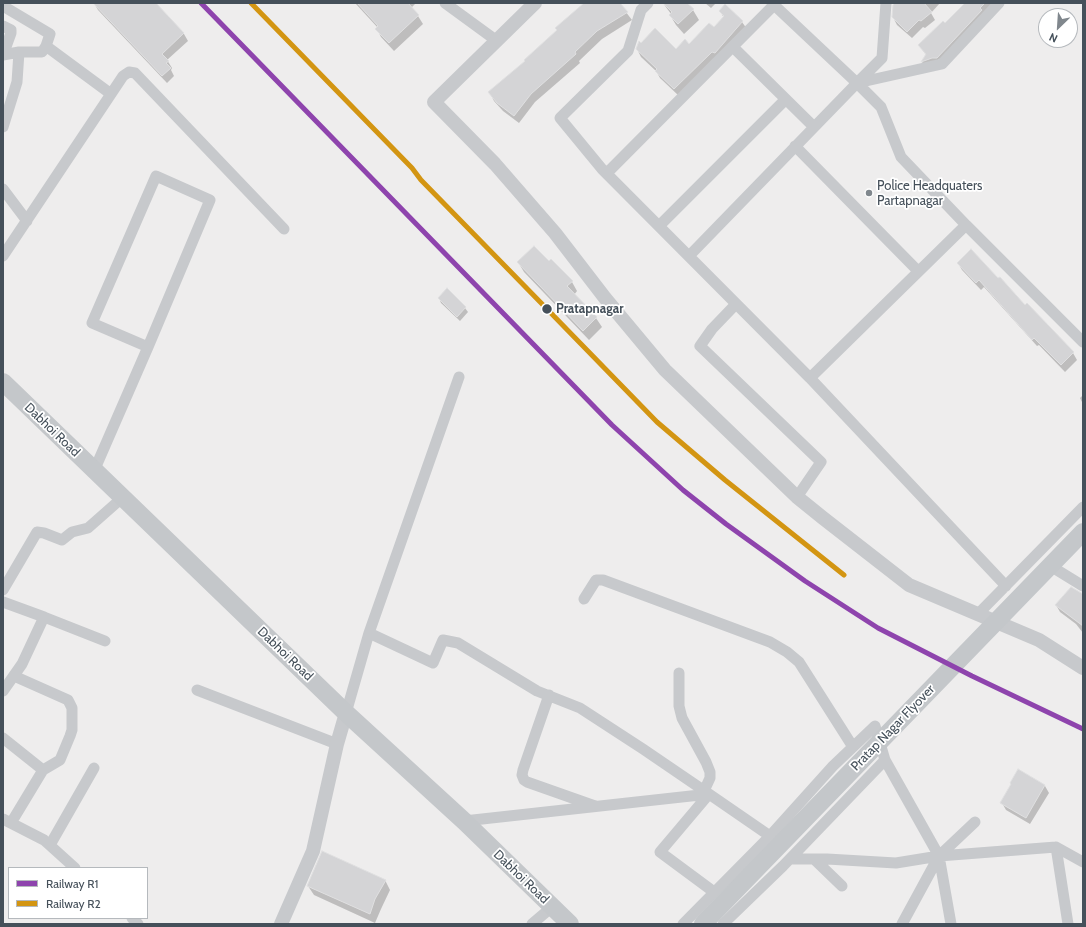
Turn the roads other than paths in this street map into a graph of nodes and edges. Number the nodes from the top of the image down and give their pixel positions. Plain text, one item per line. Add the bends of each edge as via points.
1 (445, 3) edge
2 (648, 3) edge
3 (886, 3) edge
4 (999, 3) edge
5 (533, 4) edge
6 (773, 4) edge
7 (3, 6) edge
8 (3, 26) edge
9 (497, 41) junction
10 (46, 46) junction
11 (733, 47) junction
12 (19, 52) junction
13 (3, 55) edge
14 (857, 83) junction
15 (111, 94) junction
16 (785, 100) junction
17 (3, 127) edge
18 (814, 127) junction
19 (795, 146) junction
20 (607, 173) junction
21 (3, 189) edge
22 (26, 221) junction
23 (966, 225) junction
24 (660, 226) junction
25 (284, 229) dead end
26 (3, 256) edge
27 (689, 256) junction
28 (918, 272) junction
29 (736, 304) junction
30 (1083, 342) edge
31 (148, 348) junction
32 (459, 377) dead end
33 (810, 378) junction
34 (3, 382) edge
35 (94, 471) junction
36 (797, 496) junction
37 (122, 498) junction
38 (1083, 507) edge
39 (1083, 532) edge
40 (1083, 544) edge
41 (1057, 570) junction
42 (1006, 586) junction
43 (1083, 586) edge
44 (3, 590) edge
45 (584, 599) dead end
46 (3, 602) edge
47 (978, 614) junction
48 (44, 617) junction
49 (1003, 624) junction
50 (369, 633) junction
51 (105, 640) dead end
52 (1083, 668) edge
53 (679, 673) dead end
54 (14, 676) junction
55 (197, 690) dead end
56 (3, 691) edge
57 (549, 696) junction
58 (346, 713) junction
59 (3, 738) edge
60 (337, 744) junction
61 (853, 747) junction
62 (885, 760) junction
63 (94, 768) dead end
64 (43, 770) junction
65 (707, 793) junction
66 (598, 806) junction
67 (7, 821) edge
68 (464, 821) junction
69 (975, 822) dead end
70 (770, 836) junction
71 (50, 845) junction
72 (1056, 847) junction
73 (938, 856) junction
74 (790, 859) junction
75 (814, 859) junction
76 (1083, 862) edge
77 (74, 867) edge
78 (842, 886) dead end
79 (714, 892) junction
80 (552, 907) junction
81 (281, 924) edge
82 (532, 924) edge
83 (570, 924) edge
84 (683, 924) edge
85 (703, 924) edge
86 (723, 924) edge
87 (902, 924) edge
88 (951, 924) edge
89 (1068, 924) edge

1 - 9 street
2 - 20 street via 641,10 628,51 560,118
3 - 14 street via 882,58
4 - 14 street via 942,64
5 - 9 street
6 - 11 street
6 - 14 street
7 - 10 street via 50,34
8 - 13 street via 11,30 11,33
9 - 36 street via 434,102 496,164 665,370
10 - 12 street via 42,52
10 - 15 street
11 - 16 street
11 - 20 street
12 - 13 street
12 - 17 street via 17,82
14 - 18 street
14 - 23 street via 881,107 901,157
15 - 22 street
15 - 25 street via 123,76 129,72 135,73
16 - 18 street
16 - 24 street
18 - 19 street
19 - 27 street
19 - 28 street
20 - 24 street
21 - 22 street
22 - 26 street
23 - 28 street
23 - 30 street
24 - 27 street
27 - 29 street
28 - 33 street
29 - 33 street
29 - 36 street via 700,346 821,462
31 - 31 street via 92,323 156,176 210,200
31 - 35 street
32 - 50 street
33 - 42 street
34 - 35 main road, Dabhoi Road
35 - 37 main road, Dabhoi Road
36 - 47 street via 909,585
37 - 44 street via 88,528 72,532 62,540 37,532
37 - 58 main road, Dabhoi Road
38 - 42 street
39 - 85 main road, Pratap Nagar Flyover, bridge
40 - 41 street
41 - 43 street
41 - 49 street
42 - 47 street
45 - 61 street via 596,580 603,580 770,642 799,662
46 - 48 street
47 - 49 street
48 - 51 street
48 - 54 street
49 - 52 street via 1039,640
50 - 57 street via 433,663 443,640 458,643
50 - 58 street
53 - 65 street via 679,710 710,772
54 - 56 street
54 - 64 street via 68,700 72,708 70,736 60,760
55 - 60 street
57 - 65 street via 580,708
57 - 66 street via 523,770 524,780
58 - 60 street
58 - 68 main road, Dabhoi Road
59 - 64 street
60 - 81 street via 313,851
61 - 62 street via 875,726
61 - 70 street
62 - 73 street
62 - 74 street
63 - 71 street
64 - 67 street
65 - 66 street
65 - 70 street
65 - 79 street via 660,852
66 - 68 street
67 - 71 street
68 - 80 main road, Dabhoi Road
69 - 73 street
70 - 79 street
71 - 77 street
72 - 73 street
72 - 76 street
72 - 89 street
73 - 75 street via 896,863
73 - 87 street
73 - 88 street
74 - 75 street
74 - 86 street
75 - 78 street
79 - 84 street
80 - 82 street
80 - 83 main road, Dabhoi Road

